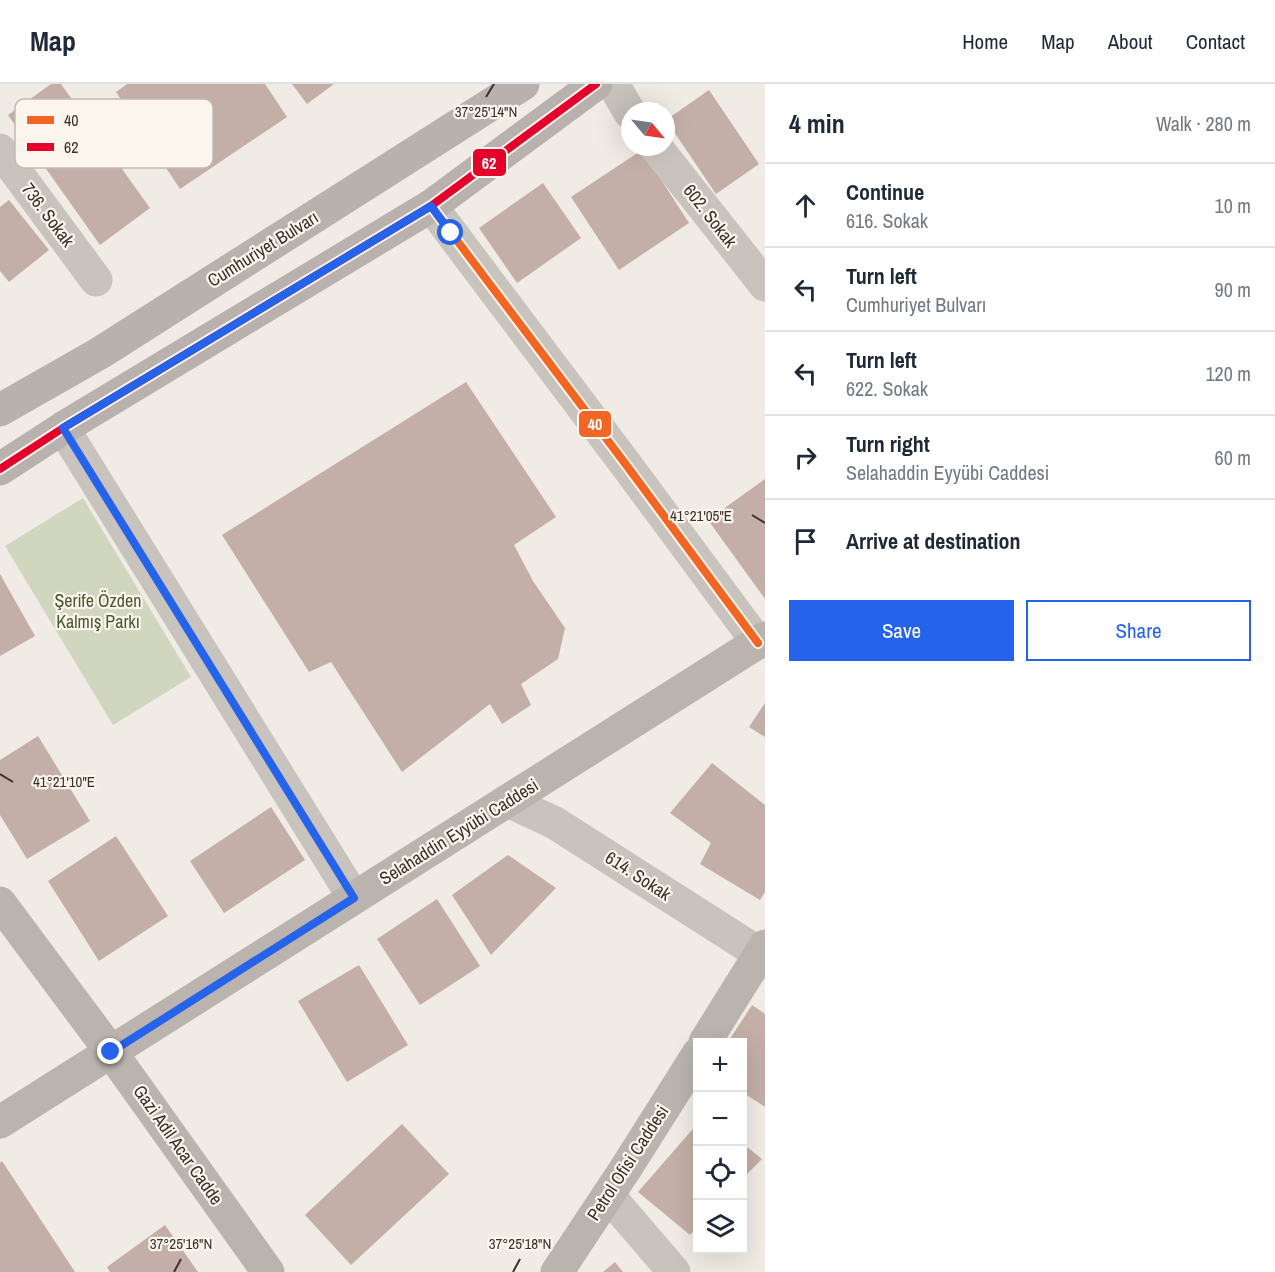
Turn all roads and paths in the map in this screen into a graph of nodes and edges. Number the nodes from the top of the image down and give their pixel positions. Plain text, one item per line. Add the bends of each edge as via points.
1 (596, 84) edge
2 (613, 84) edge
3 (514, 86) edge
4 (624, 102) edge
5 (0, 150) edge
6 (663, 156) edge
7 (431, 206) junction
8 (96, 280) dead end
9 (765, 285) edge
10 (0, 410) edge
11 (63, 428) junction
12 (0, 469) edge
13 (761, 640) edge
14 (508, 801) junction
15 (354, 898) junction
16 (0, 903) edge
17 (763, 952) edge
18 (708, 1038) edge
19 (111, 1052) junction
20 (693, 1062) edge
21 (0, 1122) edge
22 (608, 1195) junction
23 (268, 1272) edge
24 (557, 1272) edge
25 (674, 1272) edge

1 - 7 main road
2 - 4 street
3 - 10 main road, Cumhuriyet Bulvarı via 100,352
5 - 8 street, 736. Sokak
6 - 9 street, 602. Sokak
7 - 11 main road
7 - 13 street
11 - 12 main road
11 - 15 street
13 - 14 street, Selahaddin Eyyübi Caddesi
14 - 15 street, Selahaddin Eyyübi Caddesi
14 - 17 street, 614. Sokak via 555,823
15 - 19 street, Selahaddin Eyyübi Caddesi
16 - 19 street, Gazi Adil Acar Cadde
17 - 18 street
19 - 21 street, Selahaddin Eyyübi Caddesi
19 - 23 street, Gazi Adil Acar Cadde
20 - 22 street, Petrol Ofisi Caddesi
22 - 24 street, Petrol Ofisi Caddesi
22 - 25 street

